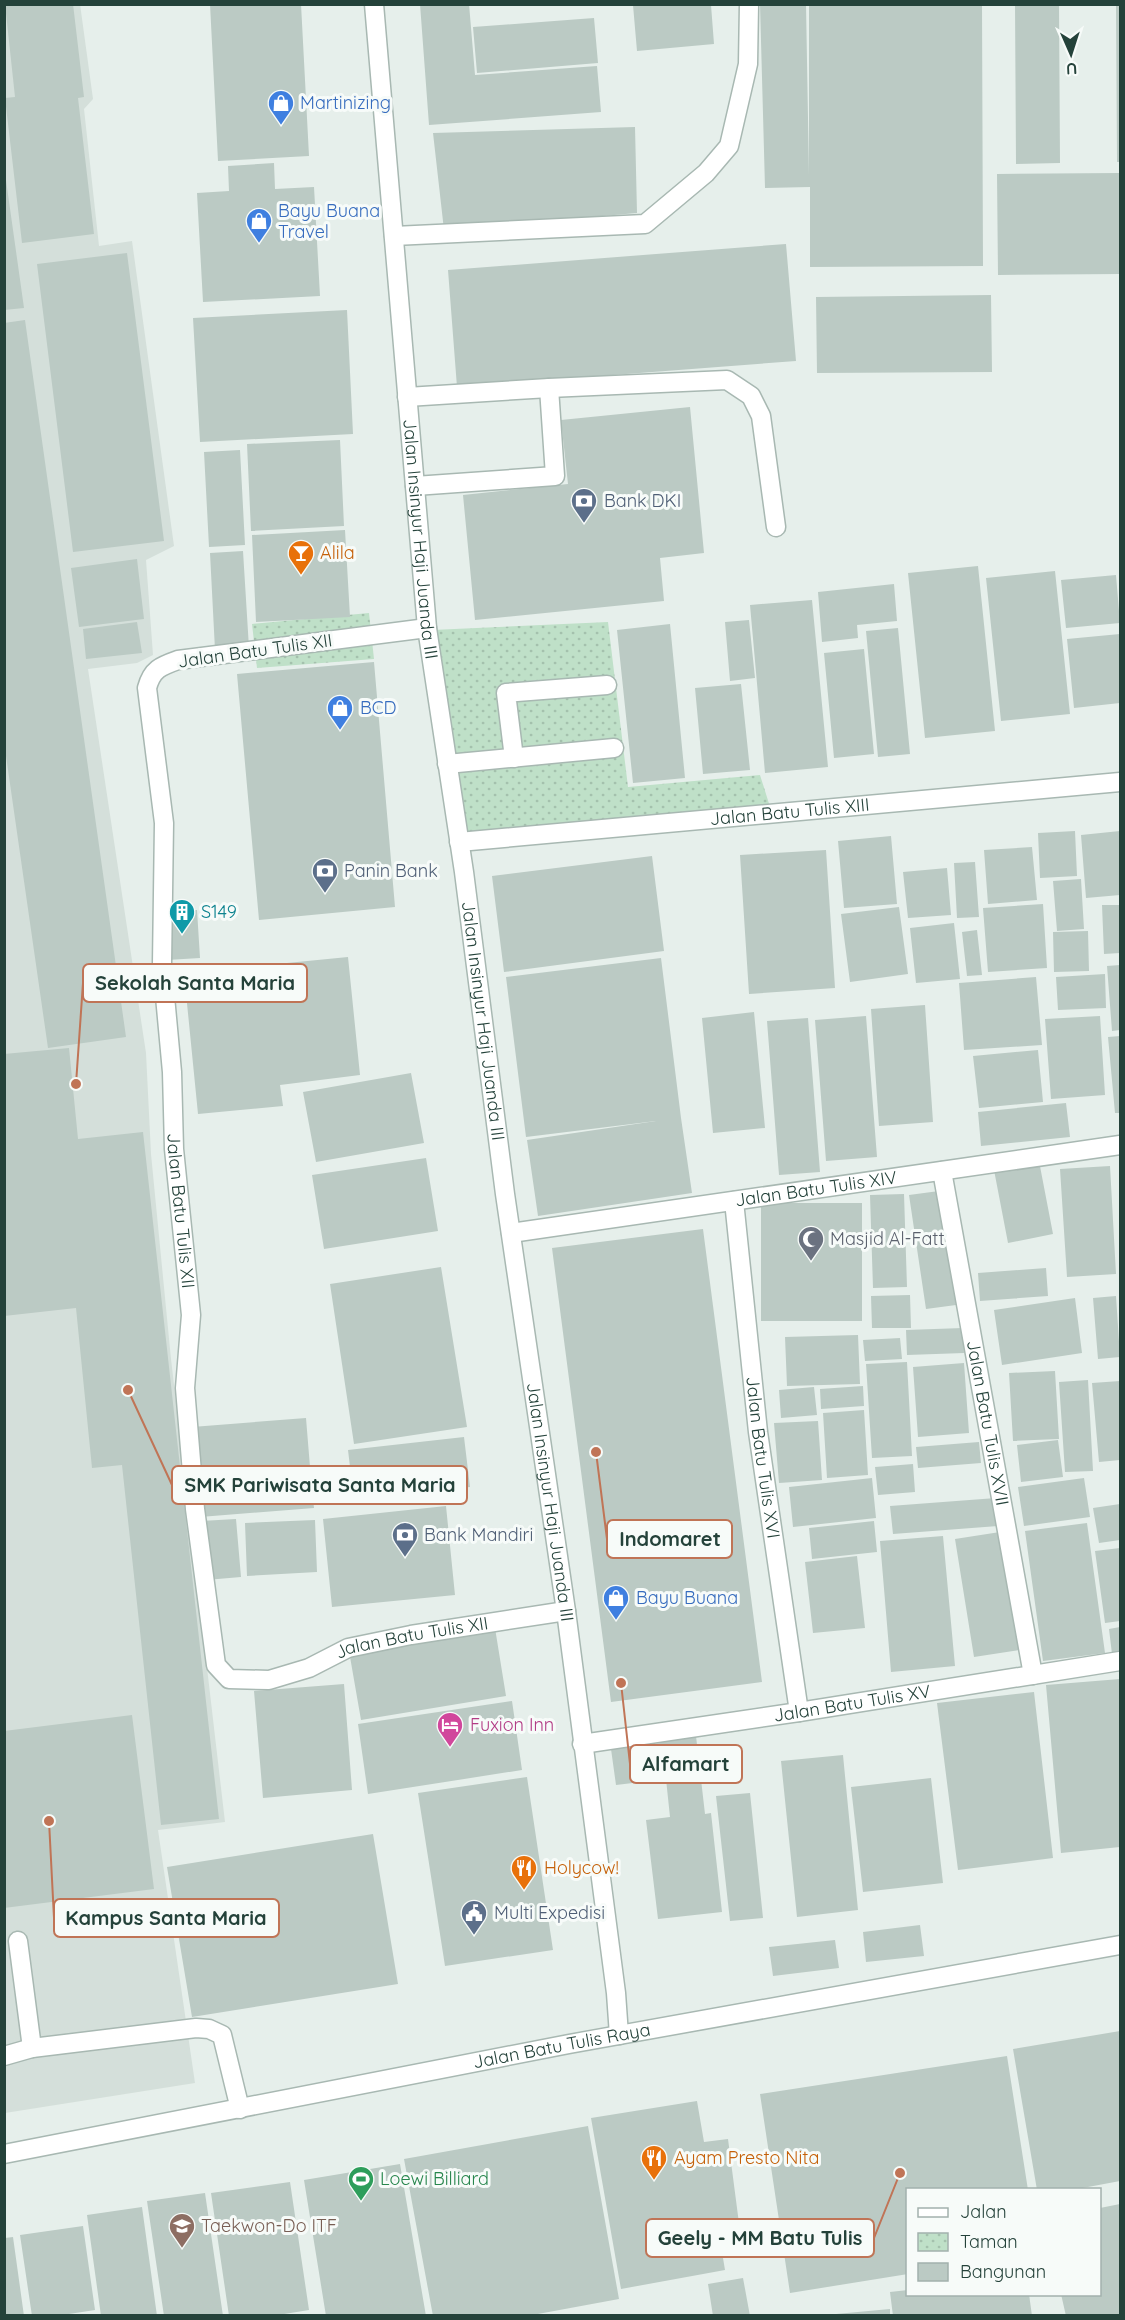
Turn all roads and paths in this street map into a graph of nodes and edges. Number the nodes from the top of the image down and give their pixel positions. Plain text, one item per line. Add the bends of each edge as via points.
1 (374, 4) edge
2 (749, 4) edge
3 (394, 236) junction
4 (549, 388) junction
5 (407, 397) junction
6 (415, 486) junction
7 (776, 527) dead end
8 (427, 628) junction
9 (607, 685) dead end
10 (614, 748) dead end
11 (514, 758) junction
12 (447, 764) junction
13 (1120, 782) edge
14 (459, 842) junction
15 (1120, 1145) edge
16 (942, 1171) junction
17 (734, 1202) junction
18 (511, 1233) junction
19 (566, 1611) junction
20 (1120, 1660) edge
21 (1033, 1675) junction
22 (799, 1712) junction
23 (582, 1744) junction
24 (18, 1941) dead end
25 (1120, 1945) edge
26 (619, 2035) junction
27 (32, 2048) junction
28 (4, 2056) edge
29 (240, 2109) junction
30 (4, 2154) edge

1 - 3 street, Jalan Insinyur Haji Juanda III
2 - 3 street via 748,64 729,146 706,173 645,224
3 - 5 street, Jalan Insinyur Haji Juanda III
4 - 5 street
4 - 6 street via 555,476
4 - 7 street via 728,380 751,396 762,416
5 - 6 street, Jalan Insinyur Haji Juanda III
6 - 8 street, Jalan Insinyur Haji Juanda III
8 - 12 street, Jalan Insinyur Haji Juanda III
8 - 19 street, Jalan Batu Tulis XII via 178,660 157,667 147,688 164,823 162,964 174,1149 191,1315 185,1388 195,1509 216,1665 229,1679 269,1680 309,1668 348,1648
9 - 11 street via 506,693
10 - 11 street
11 - 12 street
12 - 14 street, Jalan Insinyur Haji Juanda III
13 - 14 street, Jalan Batu Tulis XIII
14 - 18 street, Jalan Insinyur Haji Juanda III
15 - 16 street, Jalan Batu Tulis XIV
16 - 17 street, Jalan Batu Tulis XIV
16 - 21 street, Jalan Batu Tulis XVII
17 - 18 street, Jalan Batu Tulis XIV
17 - 22 street, Jalan Batu Tulis XVI via 758,1432
18 - 19 street, Jalan Insinyur Haji Juanda III
19 - 23 street, Jalan Insinyur Haji Juanda III
20 - 21 street, Jalan Batu Tulis XV
21 - 22 street, Jalan Batu Tulis XV
22 - 23 street, Jalan Batu Tulis XV
23 - 26 street, Jalan Insinyur Haji Juanda III
24 - 27 street
25 - 26 street, Jalan Batu Tulis Raya
26 - 29 street, Jalan Batu Tulis Raya
27 - 28 street
27 - 29 street via 208,2029 222,2034
29 - 30 street, Jalan Batu Tulis Raya

